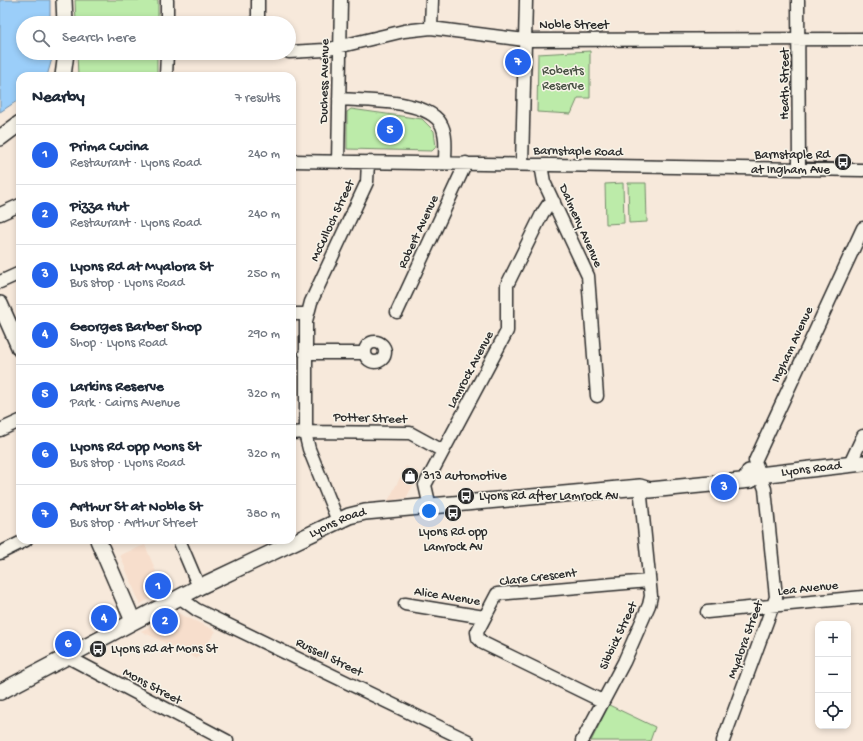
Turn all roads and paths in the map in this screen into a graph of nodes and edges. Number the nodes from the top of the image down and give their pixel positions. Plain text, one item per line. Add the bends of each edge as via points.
1 (64, 0) edge
2 (167, 0) edge
3 (258, 0) edge
4 (341, 0) edge
5 (432, 0) edge
6 (526, 0) edge
7 (798, 0) edge
8 (65, 16) edge
9 (167, 16) edge
10 (258, 16) edge
11 (431, 28) junction
12 (798, 38) junction
13 (863, 39) edge
14 (525, 40) junction
15 (340, 46) junction
16 (296, 52) edge
17 (65, 60) edge
18 (167, 60) edge
19 (64, 72) edge
20 (166, 72) edge
21 (339, 99) junction
22 (16, 126) edge
23 (0, 138) edge
24 (296, 161) edge
25 (338, 162) junction
26 (368, 162) junction
27 (445, 162) junction
28 (466, 163) junction
29 (522, 165) junction
30 (541, 165) junction
31 (799, 169) junction
32 (863, 170) edge
33 (554, 202) junction
34 (16, 207) edge
35 (0, 214) edge
36 (863, 228) edge
37 (16, 275) edge
38 (0, 282) edge
39 (1, 308) edge
40 (397, 312) dead end
41 (296, 314) edge
42 (306, 314) junction
43 (16, 337) edge
44 (305, 353) junction
45 (365, 353) dead end
46 (597, 396) dead end
47 (16, 424) edge
48 (0, 430) edge
49 (306, 432) junction
50 (296, 433) edge
51 (863, 436) edge
52 (443, 451) junction
53 (857, 464) edge
54 (759, 475) junction
55 (640, 487) junction
56 (430, 507) junction
57 (338, 521) junction
58 (296, 541) edge
59 (17, 544) edge
60 (100, 544) edge
61 (182, 544) edge
62 (290, 544) edge
63 (0, 552) edge
64 (649, 581) junction
65 (199, 587) junction
66 (179, 597) junction
67 (863, 597) edge
68 (405, 604) dead end
69 (774, 606) junction
70 (707, 612) dead end
71 (484, 617) junction
72 (133, 621) junction
73 (66, 656) junction
74 (0, 692) edge
75 (602, 701) junction
76 (227, 741) edge
77 (468, 741) edge
78 (582, 741) edge
79 (723, 741) edge

1 - 8 main road
2 - 9 street
3 - 10 street
4 - 15 street, Duchess Avenue
5 - 11 street
6 - 14 street
7 - 12 street, Heath Street
11 - 14 street, Noble Street
11 - 15 street, Noble Street via 404,31
12 - 13 street, Noble Street
12 - 14 street, Noble Street
12 - 31 street, Heath Street
14 - 29 street
15 - 16 street, Noble Street via 312,52
15 - 21 street, Duchess Avenue
17 - 19 main road
18 - 20 street
21 - 25 street, Duchess Avenue
21 - 27 street via 427,110 442,126
22 - 23 main road
24 - 25 street, Barnstaple Road
25 - 26 street, Barnstaple Road
26 - 27 street, Barnstaple Road
26 - 42 street, McCulloch Street via 367,182
27 - 28 street, Barnstaple Road
28 - 29 street, Barnstaple Road
28 - 40 street, Robert Avenue
29 - 30 street, Barnstaple Road
30 - 31 street, Barnstaple Road
30 - 33 street, Dalmeny Avenue via 544,182
31 - 32 street, Barnstaple Road
33 - 46 street, Dalmeny Avenue via 588,276
33 - 52 street, Lamrock Avenue via 548,205 542,214 507,285 507,332
34 - 35 street
36 - 54 street, Ingham Avenue via 755,461
37 - 38 street
39 - 43 main road
41 - 42 street
42 - 44 street, McCulloch Street
44 - 45 street
44 - 49 street, McCulloch Street
47 - 48 street
49 - 50 street, Potter Street
49 - 52 street, Potter Street via 410,433
49 - 57 street, McCulloch Street via 309,449
51 - 53 street
52 - 56 street, Lamrock Avenue via 425,485
53 - 54 main road, Lyons Road
54 - 55 main road, Lyons Road via 751,472 655,481
54 - 69 street, Myalora Street via 765,489 775,581
55 - 56 main road, Lyons Road
55 - 64 street, Sibbick Street
56 - 57 main road, Lyons Road via 365,512
57 - 58 main road, Lyons Road
59 - 63 street
60 - 72 main road
61 - 65 street
62 - 65 main road, Lyons Road
64 - 71 street, Clare Crescent via 497,594
64 - 75 street, Sibbick Street via 650,604 624,662
65 - 66 main road, Lyons Road
66 - 72 main road, Lyons Road
66 - 77 street, Russell Street via 197,610
67 - 69 street, Lea Avenue
68 - 71 street, Alice Avenue
69 - 70 street, Lea Avenue
69 - 79 street, Myalora Street
71 - 75 street, Clare Crescent via 477,632 483,643
72 - 73 main road, Lyons Road
73 - 74 main road, Lyons Road
73 - 76 street, Mons Street
75 - 78 street, Sibbick Street

